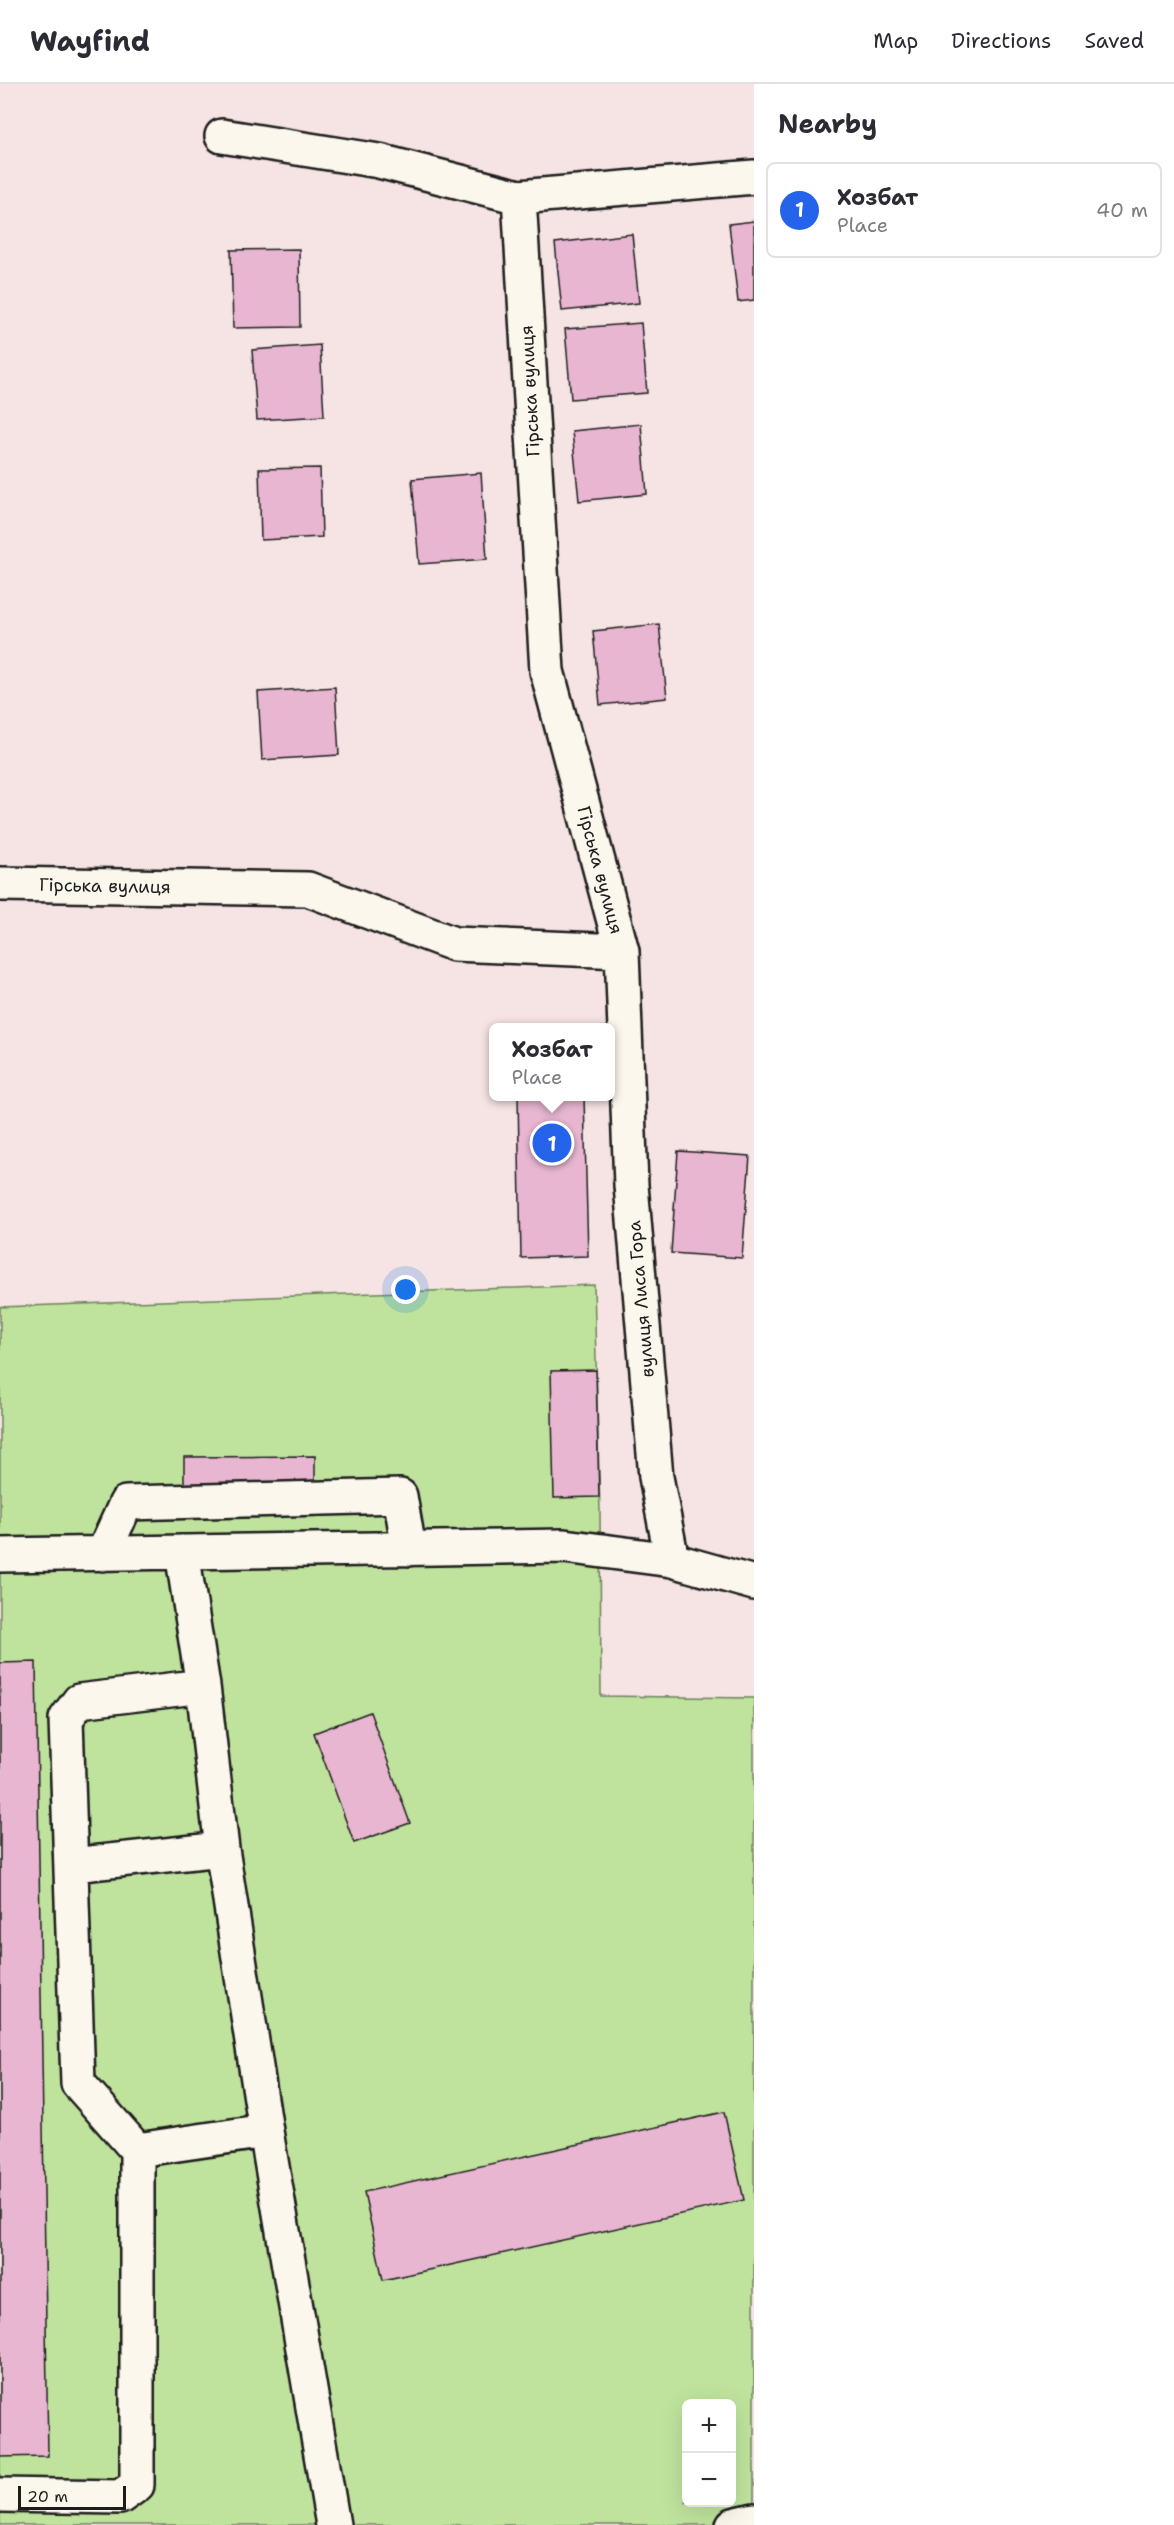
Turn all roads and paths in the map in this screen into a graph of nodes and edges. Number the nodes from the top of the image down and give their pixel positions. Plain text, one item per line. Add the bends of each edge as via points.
1 (222, 136) dead end
2 (754, 177) edge
3 (519, 197) junction
4 (0, 884) edge
5 (622, 951) junction
6 (409, 1549) junction
7 (182, 1552) junction
8 (103, 1554) junction
9 (0, 1555) edge
10 (672, 1560) junction
11 (754, 1583) edge
12 (203, 1686) junction
13 (222, 1849) junction
14 (72, 1865) junction
15 (266, 2131) junction
16 (137, 2150) junction
17 (0, 2495) edge
18 (754, 2520) edge
19 (333, 2525) edge
20 (733, 2525) edge

1 - 3 street via 380,161
2 - 3 street
3 - 5 street, Гірська вулиця via 547,671
4 - 5 street, Гірська вулиця via 308,889 454,944
5 - 10 street, вулиця Лиса Гора via 631,1185 656,1477
6 - 7 street
6 - 8 street via 400,1497 126,1503
6 - 10 street via 564,1546
7 - 8 street
7 - 12 street
8 - 9 street
10 - 11 street
12 - 13 street
12 - 14 street via 79,1701 66,1719
13 - 14 street
13 - 15 street
14 - 16 street via 78,2083
15 - 16 street
15 - 19 street
16 - 17 street via 137,2485 120,2497
18 - 20 street

